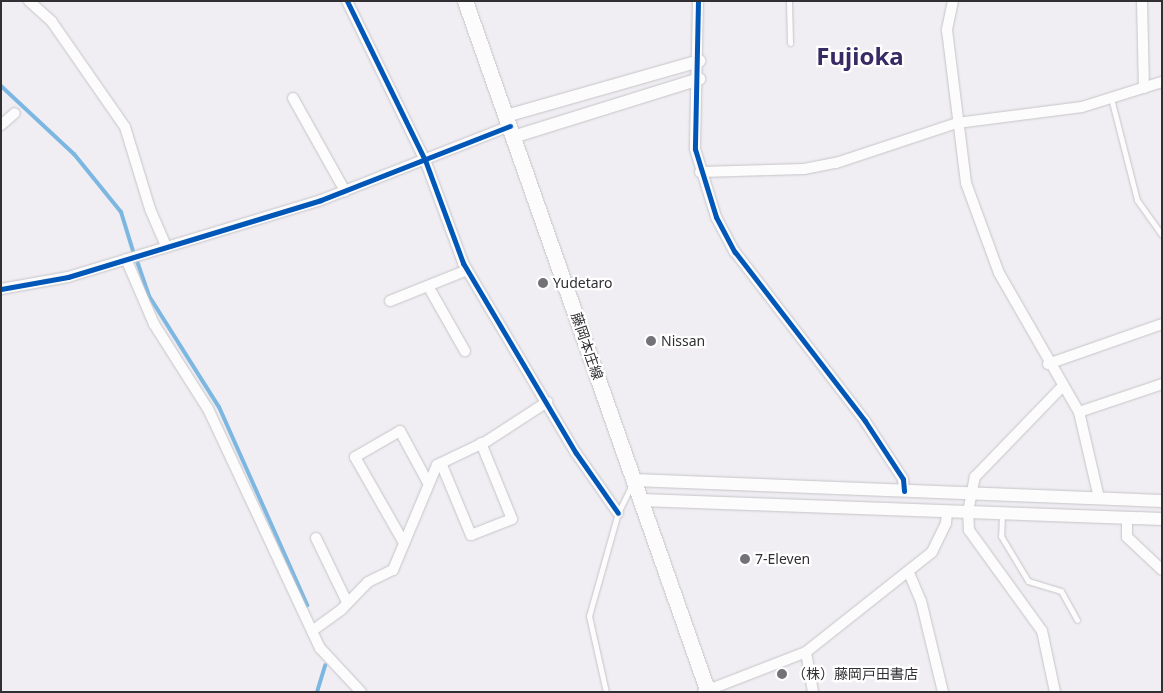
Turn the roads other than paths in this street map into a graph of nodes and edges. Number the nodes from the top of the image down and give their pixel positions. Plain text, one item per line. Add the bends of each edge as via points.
1 (29, 1) edge
2 (347, 1) edge
3 (465, 1) edge
4 (698, 1) edge
5 (789, 1) edge
6 (953, 1) edge
7 (1142, 1) edge
8 (790, 43) dead end
9 (699, 61) junction
10 (699, 78) junction
11 (1162, 82) edge
12 (1144, 88) junction
13 (293, 98) dead end
14 (1111, 98) junction
15 (15, 113) dead end
16 (958, 123) junction
17 (1, 125) edge
18 (510, 126) junction
19 (425, 160) junction
20 (700, 172) junction
21 (345, 191) junction
22 (1162, 235) edge
23 (166, 246) junction
24 (126, 259) junction
25 (467, 270) junction
26 (428, 286) junction
27 (1, 289) edge
28 (390, 301) dead end
29 (1162, 324) edge
30 (465, 351) dead end
31 (1048, 364) junction
32 (1162, 384) edge
33 (1063, 386) junction
34 (547, 402) junction
35 (1079, 412) junction
36 (481, 443) junction
37 (441, 463) junction
38 (634, 480) junction
39 (427, 481) junction
40 (904, 491) junction
41 (973, 494) junction
42 (1099, 498) junction
43 (641, 500) junction
44 (1162, 501) edge
45 (947, 511) junction
46 (968, 512) junction
47 (618, 513) junction
48 (1002, 513) junction
49 (1127, 518) junction
50 (1162, 519) edge
51 (316, 538) dead end
52 (404, 544) junction
53 (1162, 570) edge
54 (908, 573) junction
55 (346, 600) junction
56 (1077, 620) dead end
57 (312, 630) junction
58 (806, 652) junction
59 (706, 691) edge
60 (361, 692) edge
61 (606, 692) edge
62 (813, 692) edge
63 (943, 692) edge
64 (1055, 692) edge

1 - 23 street via 52,22 125,126 150,209
2 - 19 street
3 - 18 main road, 藤岡本庄線
4 - 9 street
5 - 8 lane
6 - 16 street via 948,30
7 - 12 street
9 - 10 street
9 - 18 street
10 - 18 street
10 - 20 street via 695,149
11 - 12 street
12 - 14 street
13 - 21 street
14 - 16 street via 1082,107
14 - 22 lane via 1137,200
15 - 17 street
16 - 20 street via 836,163 804,169
16 - 31 street via 966,183 999,273
18 - 19 street
18 - 38 main road, 藤岡本庄線
19 - 21 street
19 - 25 street
20 - 40 street via 735,252 865,421 903,479
21 - 23 street
23 - 24 street
24 - 27 street via 68,277
24 - 57 street via 154,324 208,409
25 - 26 street
25 - 34 street
26 - 28 street
26 - 30 street
29 - 31 street
31 - 33 street
32 - 35 street
33 - 35 street
33 - 41 street via 975,477
34 - 36 street
34 - 47 street
35 - 42 street
36 - 37 street
36 - 37 street via 512,519 471,535
37 - 39 street
38 - 40 street
38 - 43 main road, 藤岡本庄線
38 - 47 lane
39 - 52 street
39 - 52 street via 400,431 355,457
40 - 41 street
41 - 42 street
41 - 46 street
42 - 44 street
43 - 45 street
43 - 59 main road, 藤岡本庄線
45 - 46 street
45 - 54 street via 946,523 932,552
46 - 48 street
46 - 64 street via 969,530 1042,631
47 - 61 lane via 589,616
48 - 49 street
48 - 56 lane via 1001,536 1028,580 1061,591
49 - 50 street
49 - 53 street via 1127,537
51 - 55 street
52 - 55 street via 393,570
54 - 58 street
54 - 63 street via 921,601
55 - 57 street via 341,610
57 - 60 street via 333,666
58 - 59 street
58 - 62 street

